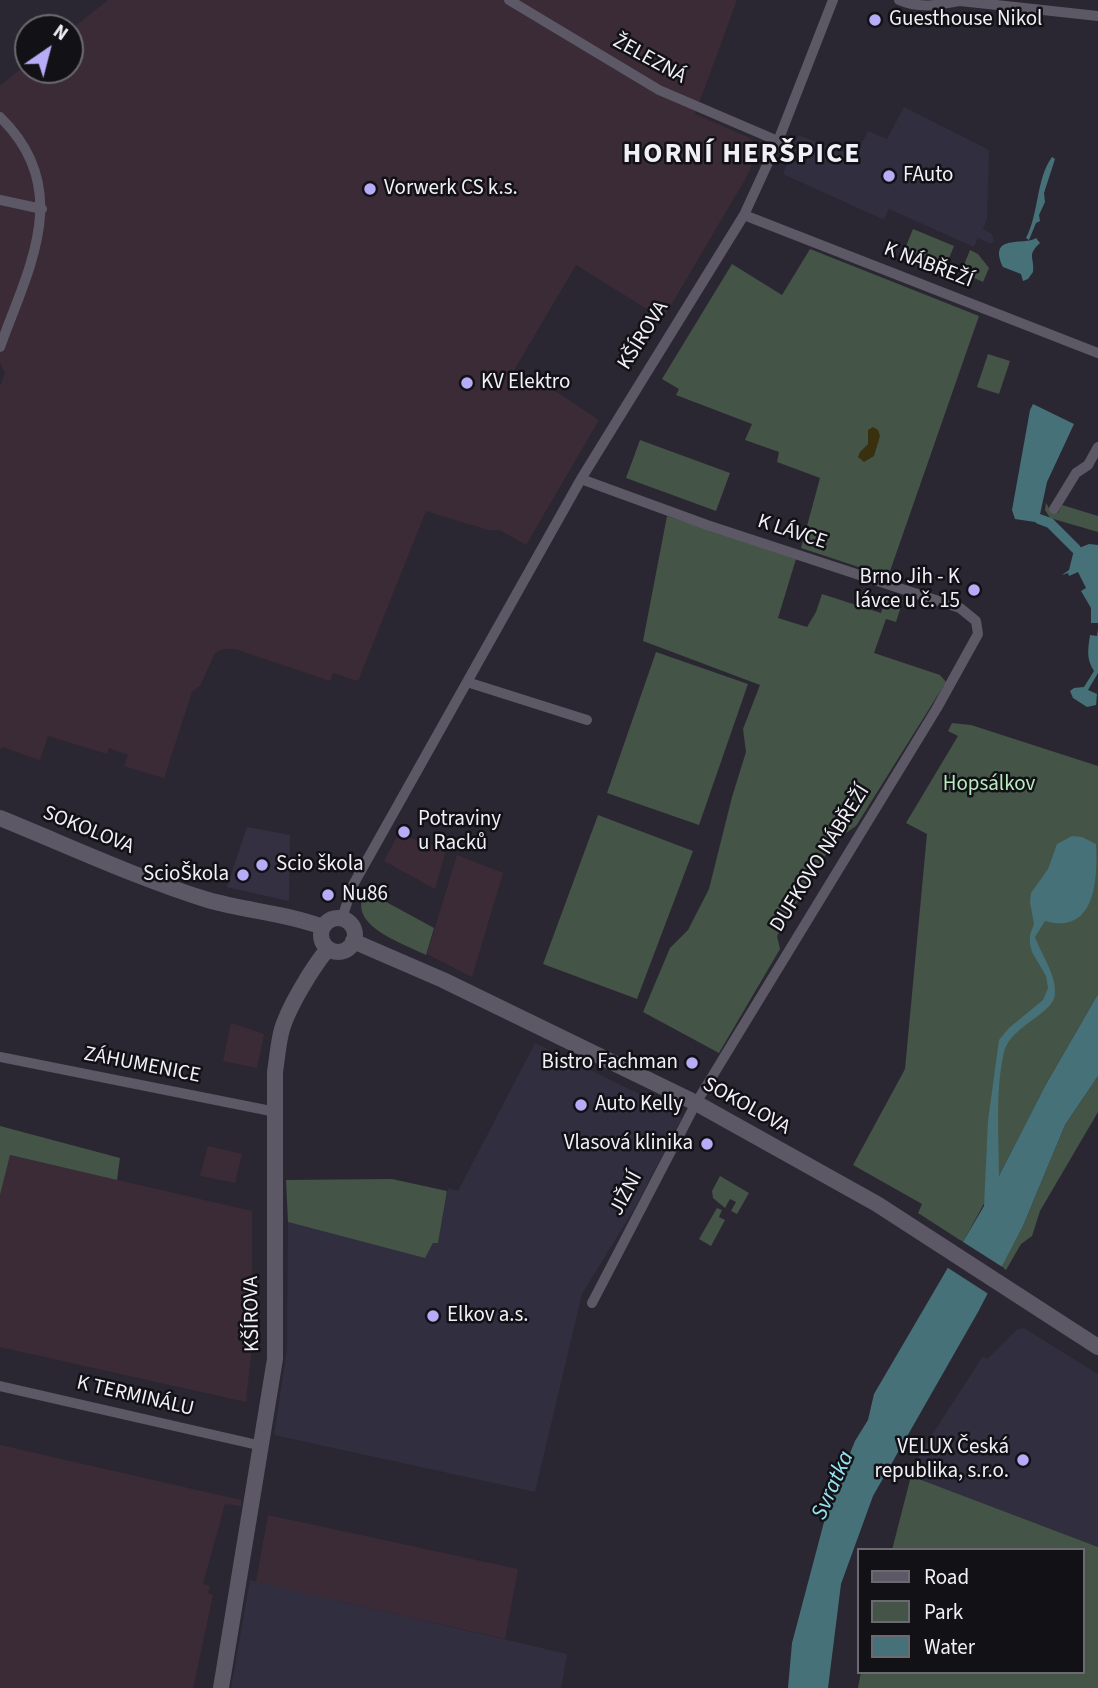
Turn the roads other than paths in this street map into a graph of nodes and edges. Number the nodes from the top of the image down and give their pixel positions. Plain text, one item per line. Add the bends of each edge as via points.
1 (509, 0) edge
2 (833, 0) edge
3 (899, 0) edge
4 (1098, 16) edge
5 (0, 117) edge
6 (778, 141) junction
7 (0, 200) edge
8 (42, 209) junction
9 (744, 215) junction
10 (0, 347) edge
11 (1098, 353) edge
12 (1098, 447) edge
13 (581, 478) junction
14 (1054, 509) dead end
15 (978, 634) joint
16 (467, 682) junction
17 (587, 720) dead end
18 (0, 818) edge
19 (342, 918) junction
20 (323, 927) junction
21 (353, 941) junction
22 (328, 949) junction
23 (0, 1057) edge
24 (696, 1103) junction
25 (276, 1112) junction
26 (592, 1303) dead end
27 (1098, 1348) edge
28 (0, 1386) edge
29 (262, 1446) junction
30 (221, 1688) edge

1 - 6 street, ŽELEZNÁ via 659,90
2 - 6 street, KŠÍROVA
3 - 4 street via 911,5 960,1
5 - 8 street via 32,164
6 - 9 street, KŠÍROVA
7 - 8 street
8 - 10 street via 30,262
9 - 11 street, K NÁBŘEŽÍ
9 - 13 street, KŠÍROVA
12 - 14 street
13 - 15 street, K LÁVCE via 707,525 960,607 976,621
13 - 16 street, KŠÍROVA
15 - 24 street, DUFKOVO NÁBŘEŽÍ
16 - 17 street
16 - 19 street, KŠÍROVA via 353,885
18 - 20 street, SOKOLOVA via 191,894
19 - 20 street via 333,918
19 - 21 street via 353,928
20 - 22 street via 320,937
21 - 22 street via 345,951
21 - 24 street, SOKOLOVA via 443,979
22 - 25 street, KŠÍROVA via 281,1031
23 - 25 street, ZÁHUMENICE
24 - 26 street, JIŽNÍ
24 - 27 street, SOKOLOVA via 877,1204
25 - 29 street, KŠÍROVA via 275,1359
28 - 29 street, K TERMINÁLU
29 - 30 street, KŠÍROVA

